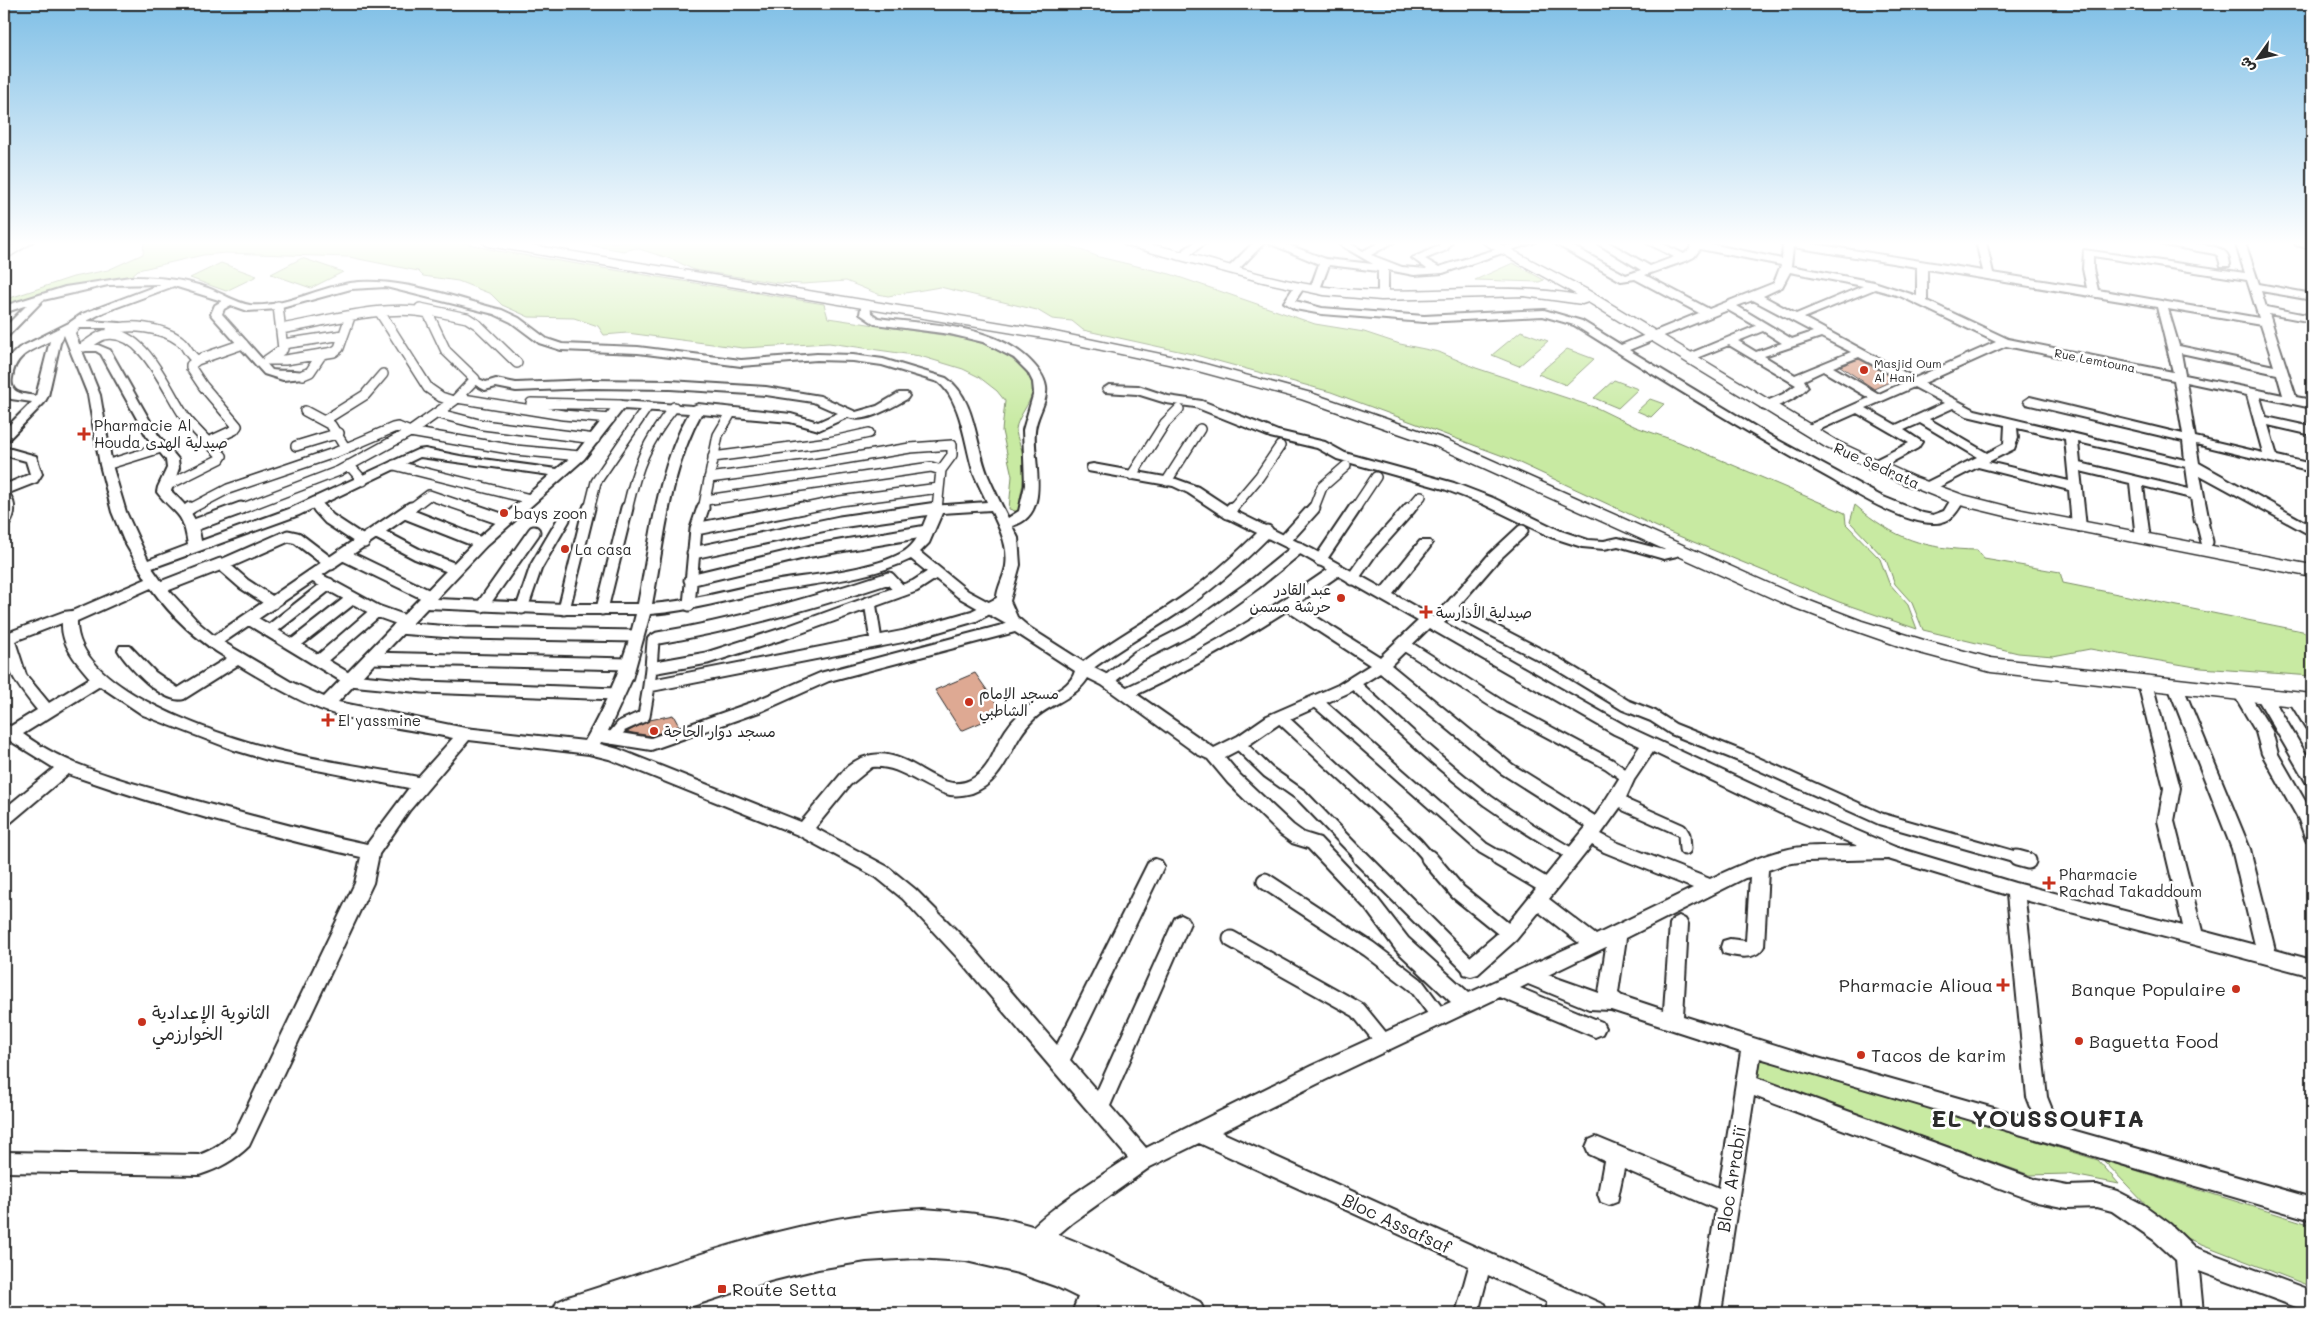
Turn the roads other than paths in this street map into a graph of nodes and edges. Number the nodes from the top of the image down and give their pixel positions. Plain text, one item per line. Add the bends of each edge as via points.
1 (24, 303) edge
2 (35, 303) edge
3 (122, 303) edge
4 (226, 303) edge
5 (239, 303) edge
6 (287, 303) edge
7 (464, 303) edge
8 (863, 303) edge
9 (1291, 303) edge
10 (1595, 303) edge
11 (1600, 303) edge
12 (1690, 303) edge
13 (1735, 303) edge
14 (1768, 303) edge
15 (1833, 303) edge
16 (1927, 303) edge
17 (2158, 303) edge
18 (2259, 303) edge
19 (406, 304) dead end
20 (866, 304) junction
21 (2161, 304) junction
22 (278, 306) junction
23 (1605, 306) junction
24 (1729, 306) junction
25 (2261, 309) junction
26 (4, 310) edge
27 (429, 312) junction
28 (1707, 313) junction
29 (381, 314) junction
30 (350, 317) junction
31 (1795, 318) junction
32 (2312, 319) edge
33 (2266, 323) junction
34 (120, 326) junction
35 (69, 327) junction
36 (1764, 327) junction
37 (281, 329) junction
38 (1821, 333) junction
39 (4, 334) edge
40 (1652, 334) junction
41 (100, 336) junction
42 (344, 336) junction
43 (1731, 342) junction
44 (2005, 342) junction
45 (1791, 343) junction
46 (243, 344) junction
47 (283, 344) junction
48 (79, 347) junction
49 (1621, 348) junction
50 (2174, 348) junction
51 (1860, 353) junction
52 (322, 354) junction
53 (1754, 356) junction
54 (1690, 357) junction
55 (197, 360) junction
56 (263, 362) junction
57 (517, 363) dead end
58 (1824, 366) junction
59 (2280, 371) junction
60 (384, 374) dead end
61 (303, 375) joint
62 (2180, 377) junction
63 (1796, 379) junction
64 (474, 381) junction
65 (1913, 382) junction
66 (692, 386) junction
67 (1109, 389) dead end
68 (2253, 392) junction
69 (903, 396) dead end
70 (1877, 398) junction
71 (455, 399) junction
72 (39, 400) junction
73 (2291, 400) junction
74 (2030, 401) dead end
75 (531, 403) dead end
76 (1952, 404) junction
77 (2312, 404) edge
78 (620, 405) junction
79 (648, 406) junction
80 (1766, 406) junction
81 (674, 407) junction
82 (698, 408) junction
83 (1857, 408) junction
84 (1179, 409) dead end
85 (305, 411) dead end
86 (436, 413) junction
87 (731, 413) junction
88 (847, 413) junction
89 (610, 419) junction
90 (1921, 419) junction
91 (325, 420) junction
92 (2262, 420) junction
93 (2011, 424) junction
94 (1897, 429) junction
95 (1200, 430) dead end
96 (1808, 430) junction
97 (2312, 431) edge
98 (410, 432) junction
99 (339, 433) junction
100 (869, 433) dead end
101 (2071, 436) junction
102 (4, 437) edge
103 (595, 439) junction
104 (2190, 439) junction
105 (208, 442) junction
106 (296, 446) dead end
107 (1280, 446) dead end
108 (161, 448) junction
109 (346, 449) junction
110 (4, 451) edge
111 (580, 456) junction
112 (713, 457) junction
113 (2272, 458) junction
114 (1982, 460) junction
115 (106, 465) junction
116 (349, 465) junction
117 (394, 465) junction
118 (2073, 465) junction
119 (2192, 465) junction
120 (1346, 466) dead end
121 (1874, 466) junction
122 (1094, 468) dead end
123 (2312, 468) edge
124 (941, 470) junction
125 (560, 474) junction
126 (1132, 475) junction
127 (1376, 477) dead end
128 (709, 478) junction
129 (363, 480) junction
130 (1167, 481) junction
131 (2136, 482) junction
132 (164, 487) junction
133 (1928, 487) junction
134 (2075, 487) junction
135 (939, 488) junction
136 (4, 490) edge
137 (4, 495) edge
138 (2197, 495) junction
139 (1421, 496) dead end
140 (530, 499) junction
141 (1958, 499) junction
142 (706, 500) junction
143 (314, 503) junction
144 (994, 506) junction
145 (937, 509) junction
146 (186, 512) junction
147 (405, 513) junction
148 (1228, 513) junction
149 (564, 519) dead end
150 (504, 520) junction
151 (4, 522) edge
152 (2202, 522) joint
153 (1005, 524) junction
154 (192, 526) junction
155 (2079, 527) junction
156 (696, 529) junction
157 (927, 531) junction
158 (1522, 531) dead end
159 (534, 532) dead end
160 (1267, 532) junction
161 (2312, 532) edge
162 (377, 533) junction
163 (2143, 539) junction
164 (1285, 540) junction
165 (364, 542) junction
166 (2207, 542) dead end
167 (481, 543) junction
168 (1425, 544) dead end
169 (195, 548) junction
170 (1299, 548) junction
171 (1675, 548) junction
172 (912, 552) junction
173 (693, 553) junction
174 (344, 555) junction
175 (1320, 560) junction
176 (331, 564) junction
177 (222, 565) junction
178 (144, 566) junction
179 (455, 569) junction
180 (1337, 570) junction
181 (2312, 571) edge
182 (935, 573) junction
183 (313, 576) junction
184 (1352, 579) junction
185 (690, 580) junction
186 (329, 584) junction
187 (157, 585) junction
188 (901, 592) junction
189 (1383, 597) junction
190 (353, 598) junction
191 (426, 599) junction
192 (1003, 601) junction
193 (870, 602) junction
194 (273, 603) junction
195 (1286, 604) junction
196 (688, 605) junction
197 (482, 606) junction
198 (522, 608) junction
199 (1450, 608) junction
200 (564, 609) junction
201 (602, 609) junction
202 (990, 609) junction
203 (644, 610) junction
204 (377, 611) junction
205 (70, 618) junction
206 (249, 619) junction
207 (1014, 623) junction
208 (1431, 623) junction
209 (402, 625) junction
210 (269, 631) junction
211 (637, 636) junction
212 (6, 639) edge
213 (876, 641) junction
214 (213, 643) junction
215 (1403, 644) junction
216 (293, 646) junction
217 (125, 650) dead end
218 (238, 658) junction
219 (370, 658) junction
220 (319, 661) junction
221 (628, 664) junction
222 (1381, 665) junction
223 (651, 668) junction
224 (1083, 669) junction
225 (100, 679) junction
226 (350, 680) junction
227 (1107, 681) junction
228 (1353, 683) junction
229 (2146, 683) junction
230 (649, 686) junction
231 (2176, 686) junction
232 (616, 694) junction
233 (1125, 694) junction
234 (2241, 694) junction
235 (2264, 696) junction
236 (2296, 699) junction
237 (1316, 701) junction
238 (2312, 701) edge
239 (326, 705) junction
240 (48, 712) junction
241 (1280, 717) junction
242 (2312, 724) edge
243 (7, 732) edge
244 (465, 734) junction
245 (599, 741) junction
246 (1238, 743) junction
247 (1650, 744) junction
248 (1214, 755) junction
249 (66, 767) junction
250 (1627, 777) junction
251 (2312, 778) edge
252 (422, 784) junction
253 (1618, 797) junction
254 (4, 818) edge
255 (804, 830) junction
256 (1594, 831) junction
257 (2312, 835) edge
258 (1685, 849) dead end
259 (371, 852) junction
260 (1891, 853) junction
261 (1575, 856) junction
262 (2028, 861) dead end
263 (1155, 866) dead end
264 (1759, 866) junction
265 (1265, 881) dead end
266 (1710, 887) junction
267 (2015, 890) junction
268 (1542, 894) junction
269 (1181, 923) dead end
270 (1679, 924) dead end
271 (1618, 933) junction
272 (1510, 934) junction
273 (2195, 938) junction
274 (1231, 939) dead end
275 (1594, 944) junction
276 (1730, 947) dead end
277 (2267, 956) junction
278 (1471, 968) joint
279 (2312, 968) edge
280 (1528, 975) junction
281 (1499, 988) junction
282 (1612, 1000) junction
283 (1466, 1003) junction
284 (1439, 1016) junction
285 (1673, 1021) junction
286 (1595, 1028) dead end
287 (1384, 1042) junction
288 (1752, 1045) junction
289 (1059, 1061) junction
290 (1746, 1084) junction
291 (1099, 1109) junction
292 (1198, 1132) junction
293 (2057, 1134) junction
294 (1596, 1147) dead end
295 (1616, 1156) junction
296 (1143, 1160) junction
297 (4, 1162) edge
298 (1609, 1194) dead end
299 (1728, 1204) junction
300 (2312, 1209) edge
301 (994, 1242) junction
302 (1032, 1242) junction
303 (2187, 1255) junction
304 (1481, 1261) junction
305 (1092, 1290) edge
306 (2312, 1302) edge
307 (1555, 1304) edge
308 (626, 1308) edge
309 (568, 1313) edge
310 (1142, 1313) edge
311 (1189, 1313) edge
312 (1467, 1313) edge
313 (1596, 1313) edge
314 (1710, 1313) edge
315 (2192, 1313) edge

1 - 26 street
2 - 39 street
3 - 35 street via 86,315
4 - 46 street via 219,307 216,314
5 - 22 street via 253,308
6 - 22 street
7 - 144 street via 498,312 543,341 561,347 638,350 741,363 841,357 883,362 931,375 948,385 959,400 981,475
8 - 20 street
9 - 49 street via 1354,315 1424,319 1544,313 1578,323
10 - 23 street
11 - 23 street, Rue Sedrata
12 - 28 street
13 - 24 street
14 - 31 street
15 - 31 street
16 - 44 street, Rue Lemtouna
17 - 21 street
18 - 25 street
19 - 27 street
20 - 153 street via 865,314 875,321 980,337 1020,357 1034,371 1040,393 1029,428 1031,481 1027,510
20 - 171 street via 1153,355 1306,396 1460,450
21 - 33 street
21 - 50 street
22 - 37 street
23 - 40 street, Rue Sedrata
24 - 28 street
24 - 36 street
25 - 32 street
25 - 33 street
27 - 29 street via 400,310
27 - 57 street via 467,318
27 - 64 street via 446,351 474,376
28 - 40 street
29 - 30 street
29 - 71 street via 428,388 441,397
30 - 37 street
30 - 42 street
31 - 38 street
33 - 59 street
34 - 35 street
34 - 41 street
34 - 55 street via 169,335 181,342
35 - 48 street via 69,333
35 - 72 street via 54,343
35 - 72 street via 23,350 8,364 7,390 16,396
36 - 43 street
36 - 45 street
37 - 47 street
38 - 45 street
38 - 51 street
40 - 49 street
40 - 54 street, Rue Sedrata
41 - 48 street
41 - 105 street via 120,335 135,345 156,367 185,417
42 - 47 street
42 - 52 street via 339,348
43 - 53 street
43 - 54 street
44 - 62 street, Rue Lemtouna
44 - 65 street
45 - 53 street
46 - 55 street
46 - 56 street
47 - 56 street via 281,353
48 - 108 street via 106,352 139,415
48 - 115 street via 94,395
49 - 141 street via 1770,441 1905,512 1920,517 1943,518
50 - 59 street
50 - 62 street
51 - 58 street
51 - 65 street
52 - 56 street
52 - 61 street via 310,372
53 - 63 street
54 - 80 street, Rue Sedrata
55 - 105 street via 191,368 238,426
56 - 61 street via 264,369 275,375
58 - 63 street
58 - 70 street
59 - 73 street
60 - 91 street via 370,393
62 - 68 street, Rue Lemtouna
62 - 104 street
63 - 80 street via 1800,390
64 - 66 street via 485,386 496,383 516,387 591,384
64 - 71 street
65 - 70 street
65 - 76 street
66 - 81 street
66 - 88 street via 794,395 823,402
67 - 171 street via 1138,390 1198,404 1274,434 1321,446 1341,456 1449,486 1556,534 1587,544 1623,543 1658,555 1672,553
68 - 73 street, Rue Lemtouna
68 - 92 street
69 - 88 street via 863,415
70 - 83 street
71 - 86 street
71 - 89 street
72 - 102 street
73 - 77 street, Rue Lemtouna
74 - 104 street
75 - 78 street
76 - 90 street
76 - 93 street
78 - 79 street
78 - 89 street
79 - 81 street
79 - 200 street via 596,482
80 - 96 street, Rue Sedrata
81 - 82 street
81 - 201 street via 657,428 637,468
82 - 87 street
82 - 203 street via 684,431 665,496
83 - 94 street
83 - 96 street
84 - 126 street via 1165,423
85 - 91 street
86 - 98 street
86 - 103 street via 483,425
87 - 88 street via 772,415 819,426
87 - 112 street via 718,435
89 - 103 street
90 - 94 street
90 - 114 street
91 - 99 street
92 - 97 street
92 - 113 street
93 - 101 street
93 - 114 street via 2010,446
94 - 121 street via 1916,444
95 - 130 street
96 - 121 street, Rue Sedrata
98 - 109 street via 395,428
98 - 111 street via 514,450
98 - 116 street
99 - 106 street
99 - 109 street
100 - 112 street via 829,442
101 - 118 street
101 - 119 street
103 - 111 street
104 - 113 street
104 - 119 street
105 - 132 street via 221,458
107 - 148 street
108 - 115 street
108 - 132 street via 174,464
109 - 146 street via 220,493
110 - 136 street via 32,459 36,474 32,479
111 - 125 street
112 - 128 street
113 - 123 street
114 - 133 street
114 - 134 street
115 - 178 street via 119,512
116 - 129 street
116 - 154 street via 309,484
117 - 125 street via 425,453
117 - 129 street
117 - 140 street
118 - 131 street
118 - 134 street
119 - 138 street
119 - 161 street
120 - 164 street via 1322,487 1314,509
121 - 133 street, Rue Sedrata
122 - 126 street
124 - 128 street via 952,455 950,444
124 - 135 street
124 - 142 street via 932,467
125 - 140 street
126 - 130 street
127 - 175 street
128 - 142 street
129 - 143 street
130 - 148 street via 1193,490
131 - 138 street
131 - 163 street
132 - 146 street via 167,496
133 - 141 street, Rue Sedrata
134 - 155 street
135 - 145 street
135 - 156 street via 840,500
137 - 151 street via 8,508
138 - 152 street
139 - 184 street via 1371,552
140 - 150 street
141 - 155 street, Rue Sedrata
142 - 156 street
143 - 165 street via 329,519
143 - 169 street
144 - 145 street
144 - 153 street
145 - 157 street
145 - 173 street via 840,522
146 - 154 street
147 - 150 street via 432,494
147 - 162 street
147 - 167 street
148 - 160 street
149 - 198 street via 536,567
150 - 167 street
152 - 166 street
153 - 192 street via 1014,555
154 - 169 street
155 - 163 street, Rue Sedrata
156 - 173 street
157 - 172 street
157 - 185 street via 811,551
158 - 199 street via 1494,557
159 - 197 street
160 - 164 street
160 - 224 street via 1186,601 1100,654
162 - 165 street
162 - 179 street
163 - 181 street, Rue Sedrata
164 - 170 street
165 - 174 street
167 - 179 street
168 - 189 street
169 - 178 street
170 - 175 street
170 - 227 street via 1192,629 1137,657
171 - 229 street via 1823,613 1923,647 1991,665
172 - 182 street
172 - 196 street via 895,562 853,573
173 - 185 street
174 - 176 street
174 - 191 street
175 - 180 street
176 - 177 street via 297,538 288,536
176 - 183 street
177 - 187 street
177 - 194 street
178 - 187 street
179 - 191 street
180 - 184 street
180 - 195 street
182 - 188 street
182 - 202 street
183 - 186 street
183 - 194 street
184 - 189 street
185 - 196 street
186 - 190 street
186 - 210 street
187 - 205 street
187 - 214 street via 195,628
188 - 193 street
188 - 223 street via 888,578 802,606 708,630 658,638 653,641
189 - 208 street
190 - 204 street
190 - 216 street
191 - 197 street
191 - 209 street
192 - 202 street
192 - 207 street
193 - 213 street
193 - 223 street via 707,658
194 - 206 street
195 - 222 street
195 - 233 street via 1168,674
196 - 203 street
197 - 198 street
198 - 200 street
199 - 208 street
199 - 262 street via 1673,729 1882,819
200 - 201 street
201 - 203 street
202 - 207 street
202 - 213 street via 960,621
203 - 211 street
204 - 209 street
204 - 220 street
205 - 212 street via 63,616
205 - 225 street via 68,632 71,641
206 - 210 street
206 - 214 street
207 - 224 street
207 - 245 street via 825,677 756,707 657,743
208 - 215 street
208 - 247 street via 1573,705
209 - 211 street via 465,633
209 - 219 street
210 - 216 street
211 - 221 street
212 - 240 street via 19,677
213 - 230 street
214 - 218 street
215 - 222 street
215 - 250 street via 1502,706
216 - 220 street
217 - 218 street via 155,680 179,694
218 - 239 street
219 - 221 street
219 - 226 street
220 - 226 street
221 - 232 street
222 - 228 street
222 - 256 street via 1507,769
223 - 230 street
224 - 227 street
224 - 255 street via 1073,687 1029,715 1008,740 993,771 980,782 952,789 887,760 873,760 852,772
225 - 240 street
225 - 252 street via 149,711 240,746 279,757
226 - 232 street via 423,687
226 - 239 street
227 - 233 street
228 - 237 street
228 - 261 street via 1457,777 1510,816
229 - 231 street
229 - 273 street via 2172,788 2166,821 2170,842
230 - 245 street via 644,716
231 - 234 street
231 - 277 street via 2241,849
232 - 245 street
233 - 248 street
234 - 235 street
234 - 257 street via 2264,731 2270,754
235 - 236 street
235 - 251 street
236 - 238 street
236 - 242 street
237 - 241 street
237 - 268 street via 1483,848
239 - 244 street
240 - 243 street
241 - 246 street
241 - 272 street via 1416,844 1458,892
243 - 249 street
244 - 245 street
244 - 252 street
245 - 255 street via 612,753
246 - 248 street
246 - 278 street via 1268,772 1314,807
247 - 250 street
247 - 260 street
248 - 283 street via 1234,780 1287,830 1314,843 1371,903 1402,944
249 - 254 street
249 - 259 street via 142,793
250 - 253 street
252 - 259 street
253 - 256 street
253 - 258 street via 1627,806 1681,830
255 - 289 street via 882,872 909,894 970,958
256 - 261 street
256 - 266 street via 1610,847
259 - 297 street via 364,883 308,1003 242,1139 232,1148 210,1162 199,1164
260 - 264 street via 1807,854
260 - 267 street
261 - 268 street
263 - 289 street via 1114,955
264 - 266 street
264 - 276 street via 1755,946 1750,949
265 - 284 street via 1369,949 1416,985
266 - 271 street
267 - 273 street
267 - 293 street via 2037,1097 2045,1118
268 - 272 street
268 - 275 street
269 - 291 street
270 - 285 street
271 - 275 street
271 - 282 street via 1608,992
272 - 278 street
273 - 277 street
274 - 287 street via 1358,1010
275 - 280 street
277 - 279 street
280 - 281 street
280 - 282 street via 1589,1000
281 - 283 street
281 - 286 street
282 - 285 street
283 - 284 street
284 - 287 street
285 - 288 street
287 - 292 street
288 - 290 street, Bloc Arrabiï
288 - 293 street via 1814,1066
289 - 291 street
290 - 299 street, Bloc Arrabiï
290 - 303 street via 2037,1191 2067,1197 2097,1196 2117,1202 2162,1232
291 - 296 street
292 - 296 street
292 - 304 street, Bloc Assafsaf
293 - 300 street
294 - 295 street
295 - 298 street
295 - 299 street
296 - 302 street via 1065,1214
299 - 314 street, Bloc Arrabiï
301 - 302 main road
301 - 305 main road
301 - 308 main road via 890,1242 824,1250
302 - 305 main road
303 - 306 street
303 - 315 street
304 - 307 street, Bloc Assafsaf
304 - 312 street
305 - 310 main road
305 - 311 main road
307 - 313 street, Bloc Assafsaf
308 - 309 main road

